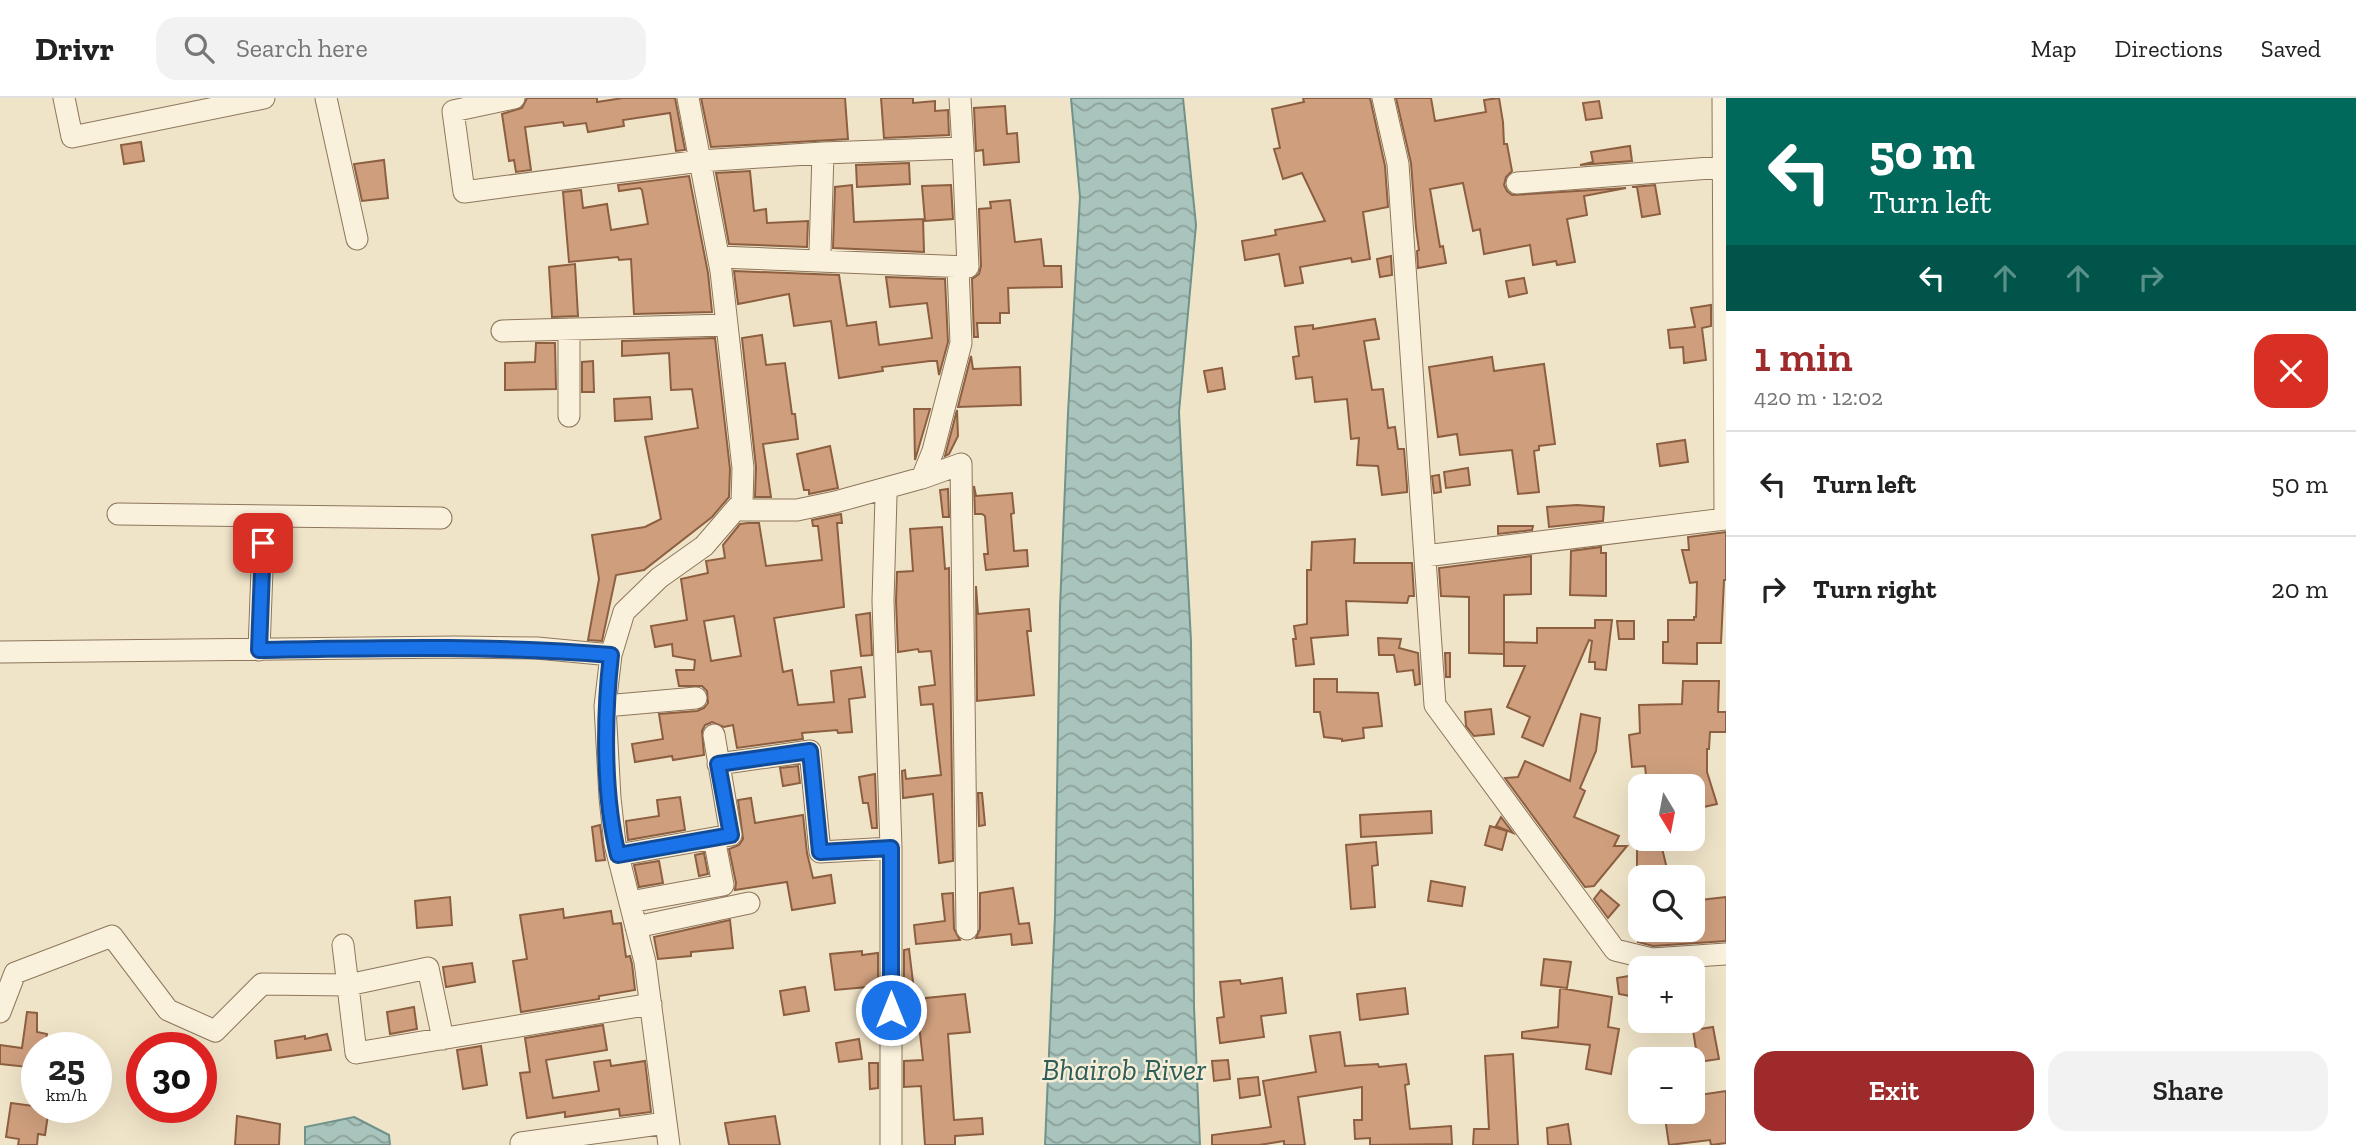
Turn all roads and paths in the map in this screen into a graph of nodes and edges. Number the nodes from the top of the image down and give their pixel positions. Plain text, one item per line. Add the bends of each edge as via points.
1 (64, 98) edge
2 (264, 98) edge
3 (326, 98) edge
4 (514, 98) edge
5 (688, 98) edge
6 (960, 98) edge
7 (1382, 98) edge
8 (1723, 98) edge
9 (963, 148) junction
10 (822, 153) junction
11 (700, 161) junction
12 (1723, 167) junction
13 (1517, 183) dead end
14 (357, 239) dead end
15 (820, 252) dead end
16 (719, 257) junction
17 (958, 267) junction
18 (727, 325) junction
19 (569, 329) junction
20 (502, 331) dead end
21 (569, 416) dead end
22 (922, 478) junction
23 (887, 496) dead end
24 (735, 510) junction
25 (118, 514) dead end
26 (264, 516) junction
27 (441, 518) dead end
28 (1425, 556) junction
29 (259, 650) junction
30 (0, 652) edge
31 (611, 655) junction
32 (696, 698) dead end
33 (606, 706) junction
34 (715, 735) dead end
35 (718, 764) junction
36 (714, 838) junction
37 (891, 848) junction
38 (618, 855) junction
39 (630, 902) junction
40 (749, 903) dead end
41 (636, 927) junction
42 (967, 929) dead end
43 (344, 945) dead end
44 (1726, 954) edge
45 (348, 985) junction
46 (651, 1004) junction
47 (0, 1012) edge
48 (443, 1039) junction
49 (666, 1123) junction
50 (521, 1143) dead end
51 (669, 1145) edge
52 (891, 1145) edge

1 - 2 street via 72,137
3 - 14 street
4 - 11 street via 453,111 464,192
5 - 11 street
6 - 9 street
7 - 28 street via 1398,164
8 - 12 street
9 - 10 street
9 - 17 street via 968,267
10 - 11 street
10 - 15 street
11 - 16 street
12 - 13 street
12 - 28 street via 1725,519
16 - 17 street
16 - 18 street
17 - 22 street via 961,343
18 - 19 street
18 - 24 street via 743,468 742,502
19 - 20 street
19 - 21 street
22 - 24 street via 797,510
22 - 42 street via 961,464
23 - 37 street via 883,601
24 - 31 street via 704,547 659,578 624,612
25 - 26 street
26 - 27 street
26 - 29 street
28 - 44 street via 1435,705 1615,950 1652,959
29 - 30 street
29 - 31 street via 537,648
31 - 33 street
32 - 33 street
33 - 38 street
34 - 35 street
35 - 36 street via 731,835
35 - 37 street via 810,751 820,852
36 - 38 street
36 - 39 street via 723,885
37 - 52 street
38 - 39 street
39 - 41 street
40 - 41 street
41 - 46 street
43 - 45 street
45 - 47 street via 261,984 215,1031 168,1010 113,936 15,973
45 - 48 street via 428,968
45 - 48 street via 356,1054
46 - 48 street
46 - 49 street
49 - 50 street
49 - 51 street

